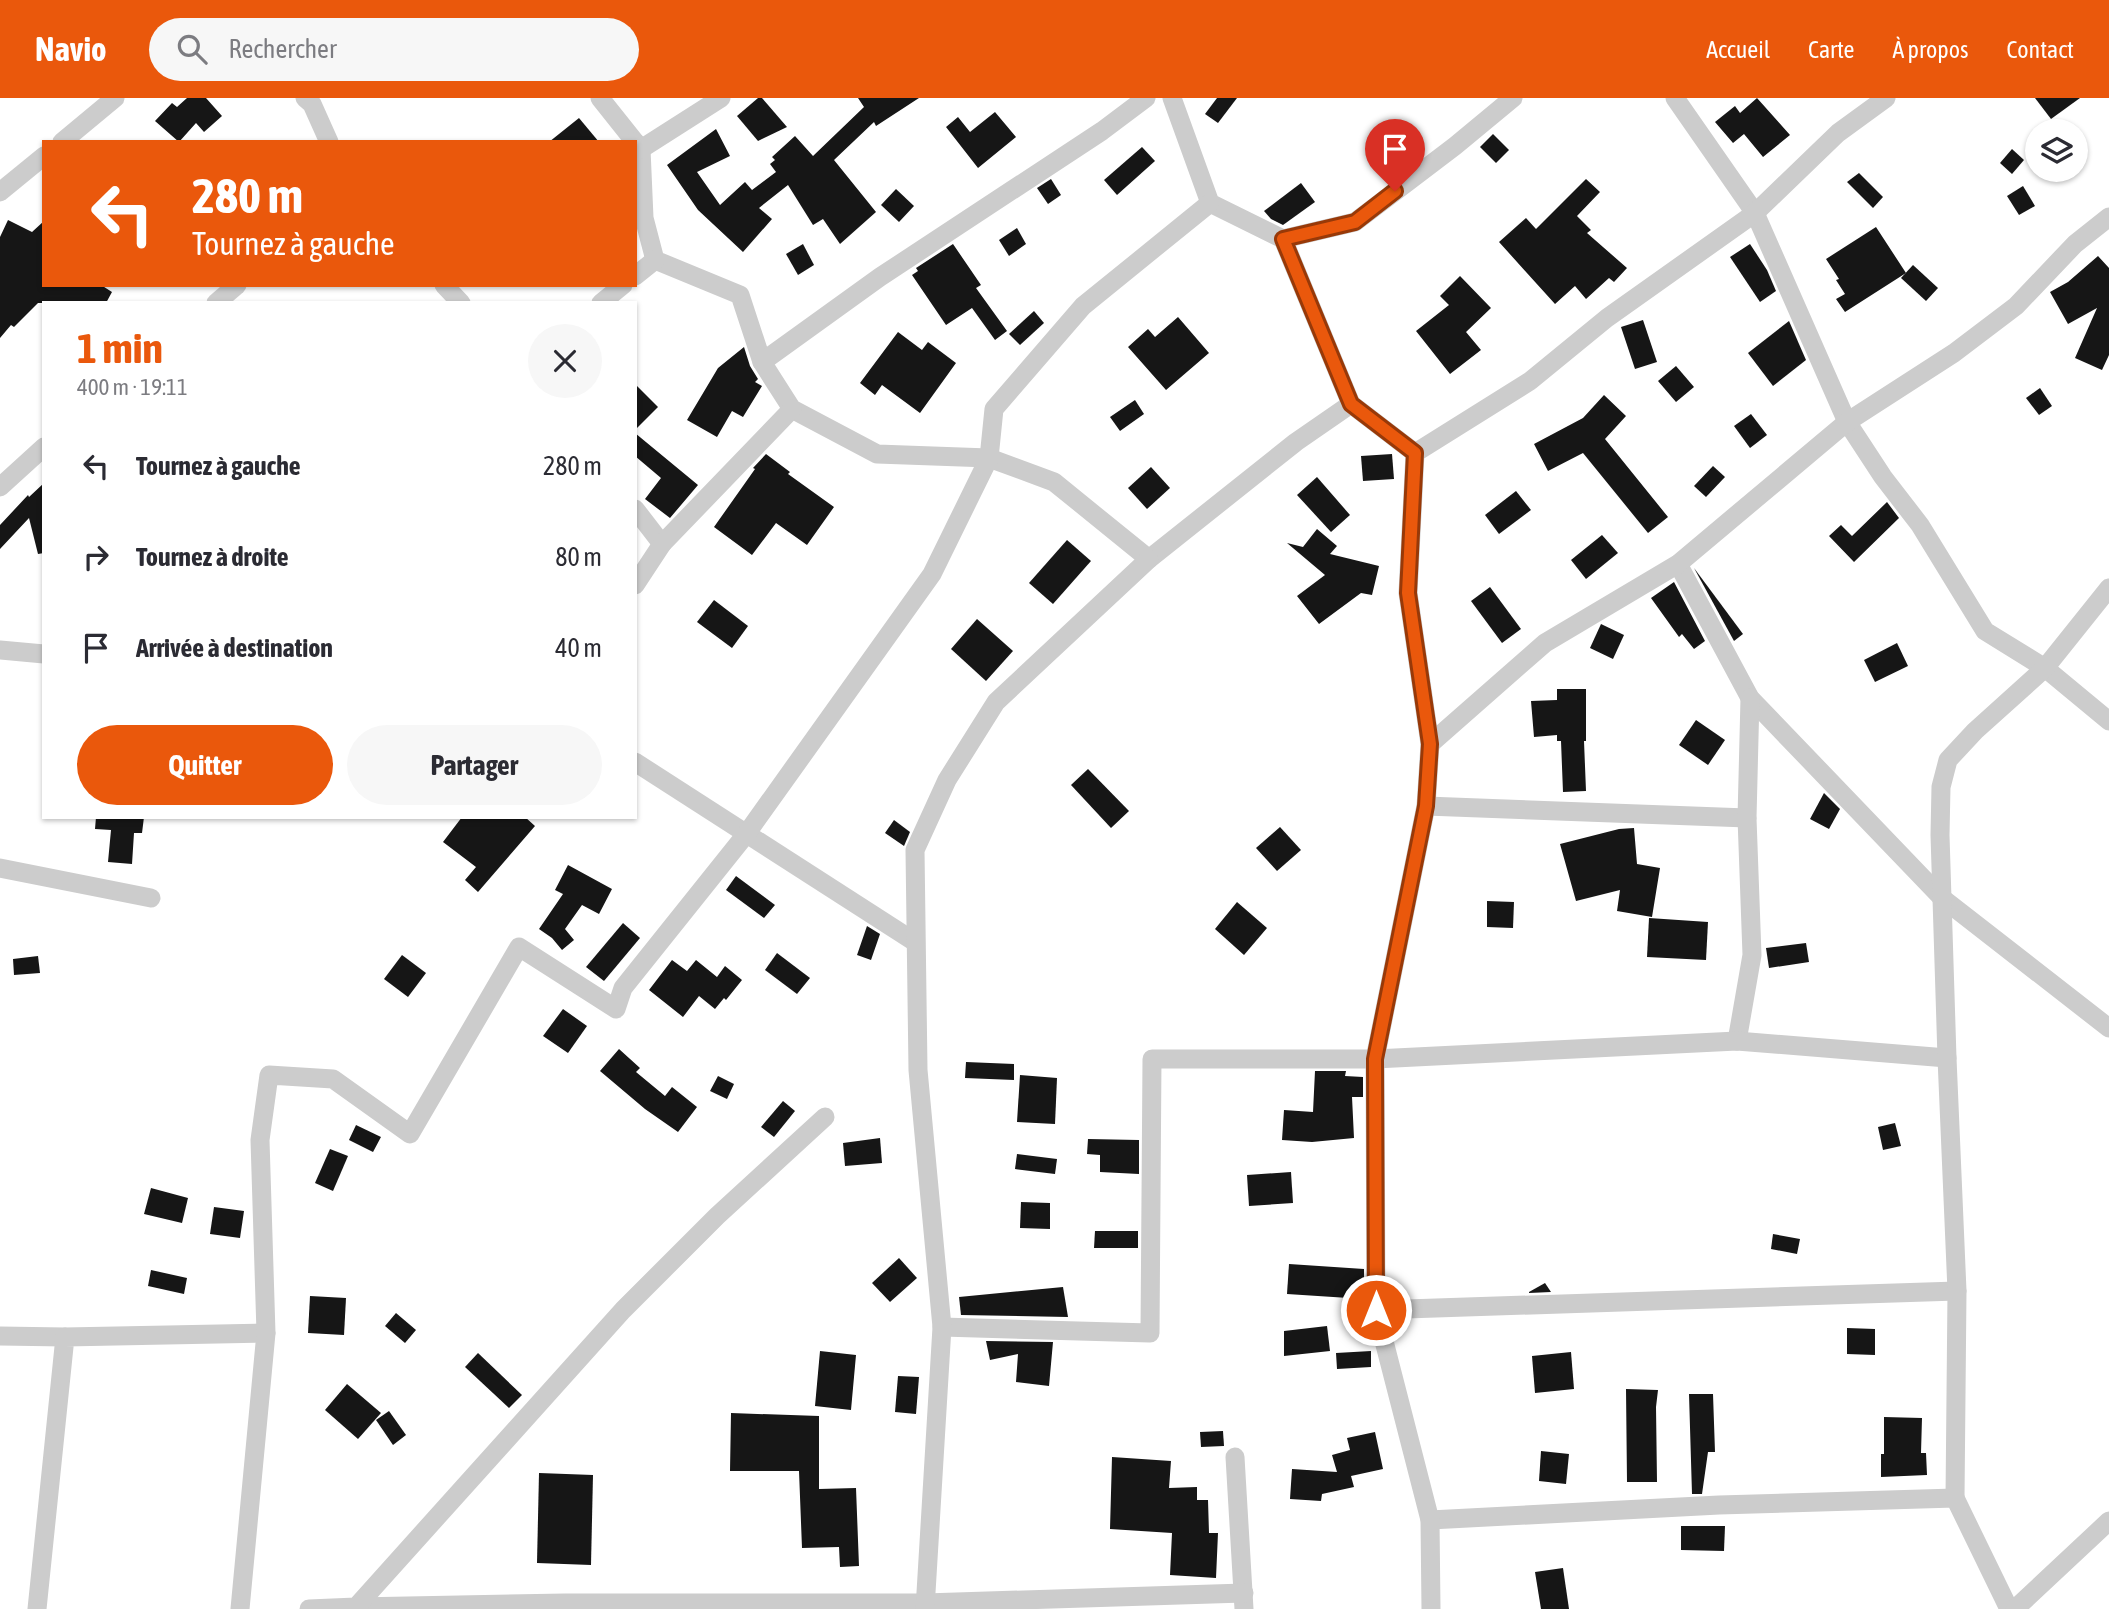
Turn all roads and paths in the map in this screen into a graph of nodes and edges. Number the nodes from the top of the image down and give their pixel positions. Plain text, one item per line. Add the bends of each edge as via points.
1 (116, 98) edge
2 (600, 98) edge
3 (721, 98) edge
4 (1146, 98) edge
5 (1172, 98) edge
6 (1513, 98) edge
7 (1675, 98) edge
8 (1886, 98) edge
9 (312, 100) edge
10 (64, 140) edge
11 (328, 140) edge
12 (634, 140) edge
13 (637, 144) edge
14 (42, 158) edge
15 (0, 192) edge
16 (1210, 202) junction
17 (1755, 213) junction
18 (2109, 217) edge
19 (1283, 239) junction
20 (655, 260) junction
21 (637, 274) edge
22 (235, 287) edge
23 (446, 287) edge
24 (621, 287) edge
25 (218, 301) edge
26 (459, 301) edge
27 (603, 301) edge
28 (762, 362) junction
29 (1351, 404) junction
30 (792, 409) junction
31 (1847, 422) junction
32 (42, 449) edge
33 (1415, 453) junction
34 (989, 457) junction
35 (0, 487) edge
36 (637, 512) edge
37 (662, 544) junction
38 (1149, 559) junction
39 (1678, 564) junction
40 (637, 582) edge
41 (2109, 588) edge
42 (0, 650) edge
43 (42, 654) edge
44 (2045, 668) junction
45 (1750, 698) junction
46 (2109, 721) edge
47 (1430, 744) junction
48 (637, 763) edge
49 (1426, 806) junction
50 (1747, 818) junction
51 (747, 833) junction
52 (0, 868) edge
53 (151, 898) dead end
54 (1942, 898) junction
55 (915, 942) junction
56 (2109, 1028) edge
57 (1737, 1041) junction
58 (1947, 1058) junction
59 (1375, 1059) junction
60 (825, 1117) dead end
61 (1957, 1291) junction
62 (1376, 1310) junction
63 (943, 1327) junction
64 (266, 1332) junction
65 (0, 1336) edge
66 (65, 1337) junction
67 (1235, 1457) dead end
68 (1955, 1498) junction
69 (1430, 1520) junction
70 (2107, 1525) edge
71 (1244, 1601) edge
72 (925, 1606) edge
73 (356, 1607) junction
74 (711, 1607) edge
75 (37, 1609) edge
76 (240, 1609) edge
77 (309, 1609) edge
78 (1431, 1609) edge
79 (2009, 1609) edge
80 (2015, 1609) edge

1 - 10 street
2 - 12 street
3 - 13 street
4 - 28 street
5 - 16 street
6 - 19 street via 1355,222
7 - 17 street
8 - 17 street via 1838,133
9 - 11 street
13 - 20 street via 644,218
14 - 15 street
16 - 19 street
16 - 34 street via 1083,306 994,409
17 - 31 street
17 - 33 street via 1607,318 1530,382
18 - 31 street via 2075,244 2016,306 1954,353
19 - 29 street
20 - 21 street
20 - 28 street via 740,295
22 - 25 street
23 - 26 street
24 - 27 street
28 - 30 street
29 - 33 street
29 - 38 street
30 - 34 street via 877,454
30 - 37 street
31 - 39 street
31 - 44 street via 1920,525 1985,631
32 - 35 street
33 - 47 street via 1408,593
34 - 38 street via 1055,482
34 - 51 street via 932,574
36 - 37 street
37 - 40 street
38 - 55 street via 996,702 947,780 915,850
39 - 45 street
39 - 47 street via 1545,643
41 - 44 street
42 - 43 street
44 - 46 street
44 - 54 street via 1948,760 1941,788
45 - 50 street
45 - 54 street
47 - 49 street
48 - 51 street
49 - 50 street
49 - 59 street
50 - 57 street via 1752,955
51 - 55 street
51 - 64 street via 623,988 616,1009 519,947 410,1134 332,1079 269,1075 260,1140
52 - 53 street
54 - 56 street
54 - 58 street
55 - 63 street via 918,1070
57 - 58 street
57 - 59 street
58 - 61 street
59 - 62 street
59 - 63 street via 1152,1059 1150,1333
60 - 73 street via 623,1310
61 - 62 street
61 - 68 street
62 - 69 street
63 - 72 street
64 - 66 street
64 - 76 street
65 - 66 street
66 - 75 street
67 - 71 street
68 - 69 street
68 - 79 street
69 - 78 street
70 - 80 street
71 - 72 street
72 - 74 street
73 - 74 street via 565,1603
73 - 77 street

